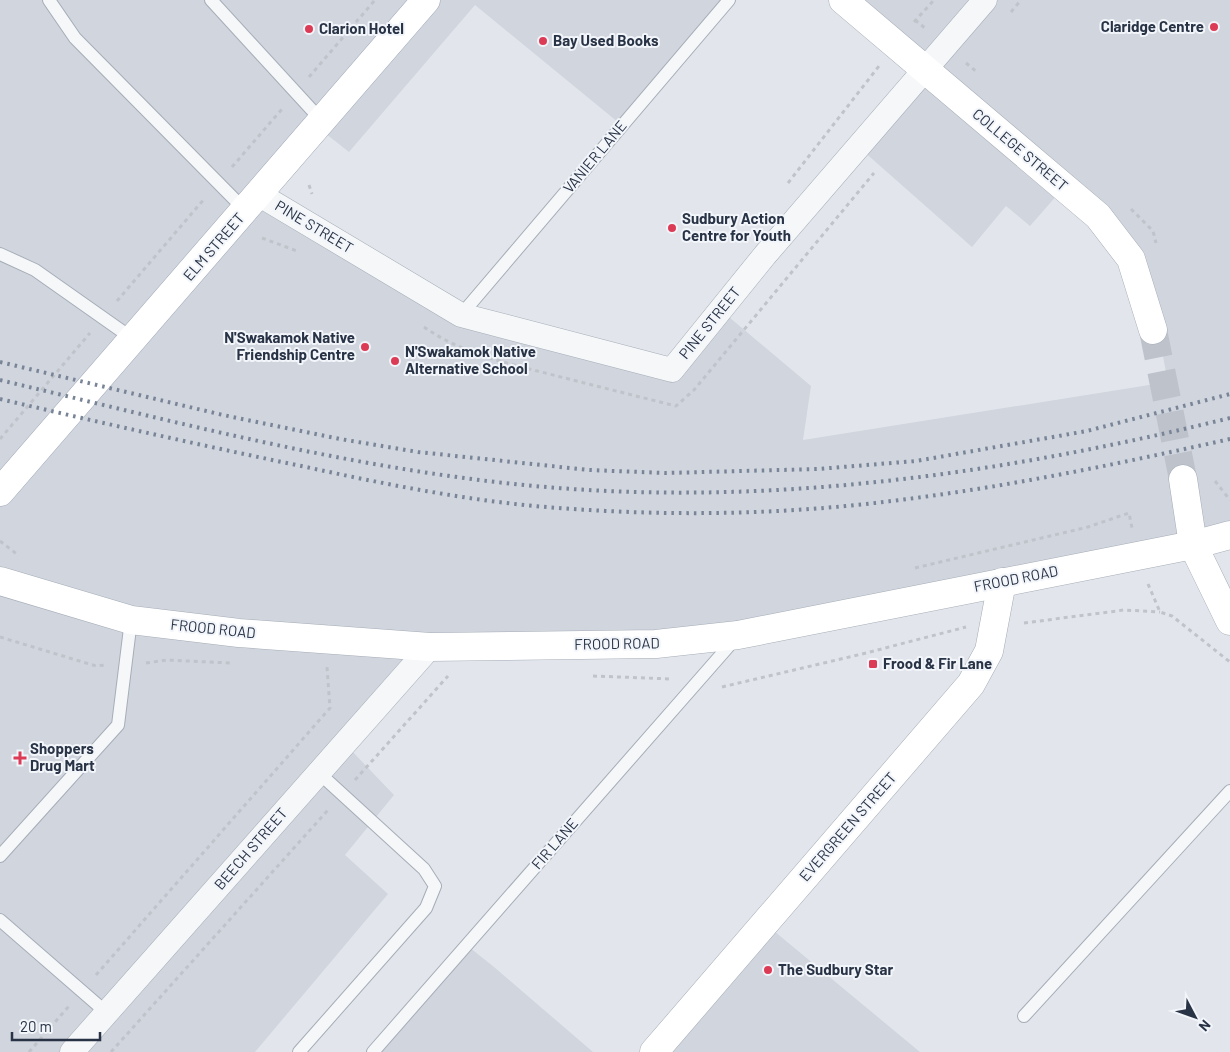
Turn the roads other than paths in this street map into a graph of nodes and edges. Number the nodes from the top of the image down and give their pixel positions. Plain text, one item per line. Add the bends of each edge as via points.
1 (49, 0) edge
2 (211, 0) edge
3 (426, 0) edge
4 (729, 0) edge
5 (843, 0) edge
6 (984, 0) edge
7 (924, 69) junction
8 (322, 121) junction
9 (252, 203) junction
10 (0, 254) edge
11 (461, 314) junction
12 (1153, 330) tunnel mouth
13 (133, 339) junction
14 (1184, 479) tunnel mouth
15 (0, 492) edge
16 (1230, 535) edge
17 (1193, 545) junction
18 (0, 582) edge
19 (1002, 582) junction
20 (131, 620) junction
21 (1230, 621) edge
22 (738, 635) junction
23 (441, 647) junction
24 (319, 773) junction
25 (1230, 791) edge
26 (0, 856) edge
27 (0, 920) edge
28 (107, 1013) junction
29 (1024, 1016) dead end
30 (72, 1052) edge
31 (299, 1052) edge
32 (373, 1052) edge
33 (654, 1052) edge

1 - 9 lane via 75,38 217,183
2 - 8 lane
3 - 8 street, ELM STREET
4 - 11 lane, VANIER LANE
5 - 7 street, COLLEGE STREET
6 - 7 street, PINE STREET
7 - 11 street, PINE STREET via 672,370
7 - 12 street, COLLEGE STREET via 1098,216 1131,259
8 - 9 street, ELM STREET
9 - 11 street, PINE STREET
9 - 13 street, ELM STREET
10 - 13 lane via 35,270
13 - 15 street, ELM STREET
14 - 17 street
16 - 17 street, FROOD ROAD
17 - 19 street, FROOD ROAD
17 - 21 street
18 - 20 street, FROOD ROAD
19 - 22 street, FROOD ROAD
19 - 33 street, EVERGREEN STREET via 989,651 971,684
20 - 23 street, FROOD ROAD via 240,633
20 - 26 lane via 118,725
22 - 23 street, FROOD ROAD via 656,644
22 - 32 lane, FIR LANE
23 - 24 street, BEECH STREET
24 - 28 street, BEECH STREET
24 - 31 lane via 424,869 435,886 426,908
25 - 29 lane
27 - 28 lane
28 - 30 street, BEECH STREET

